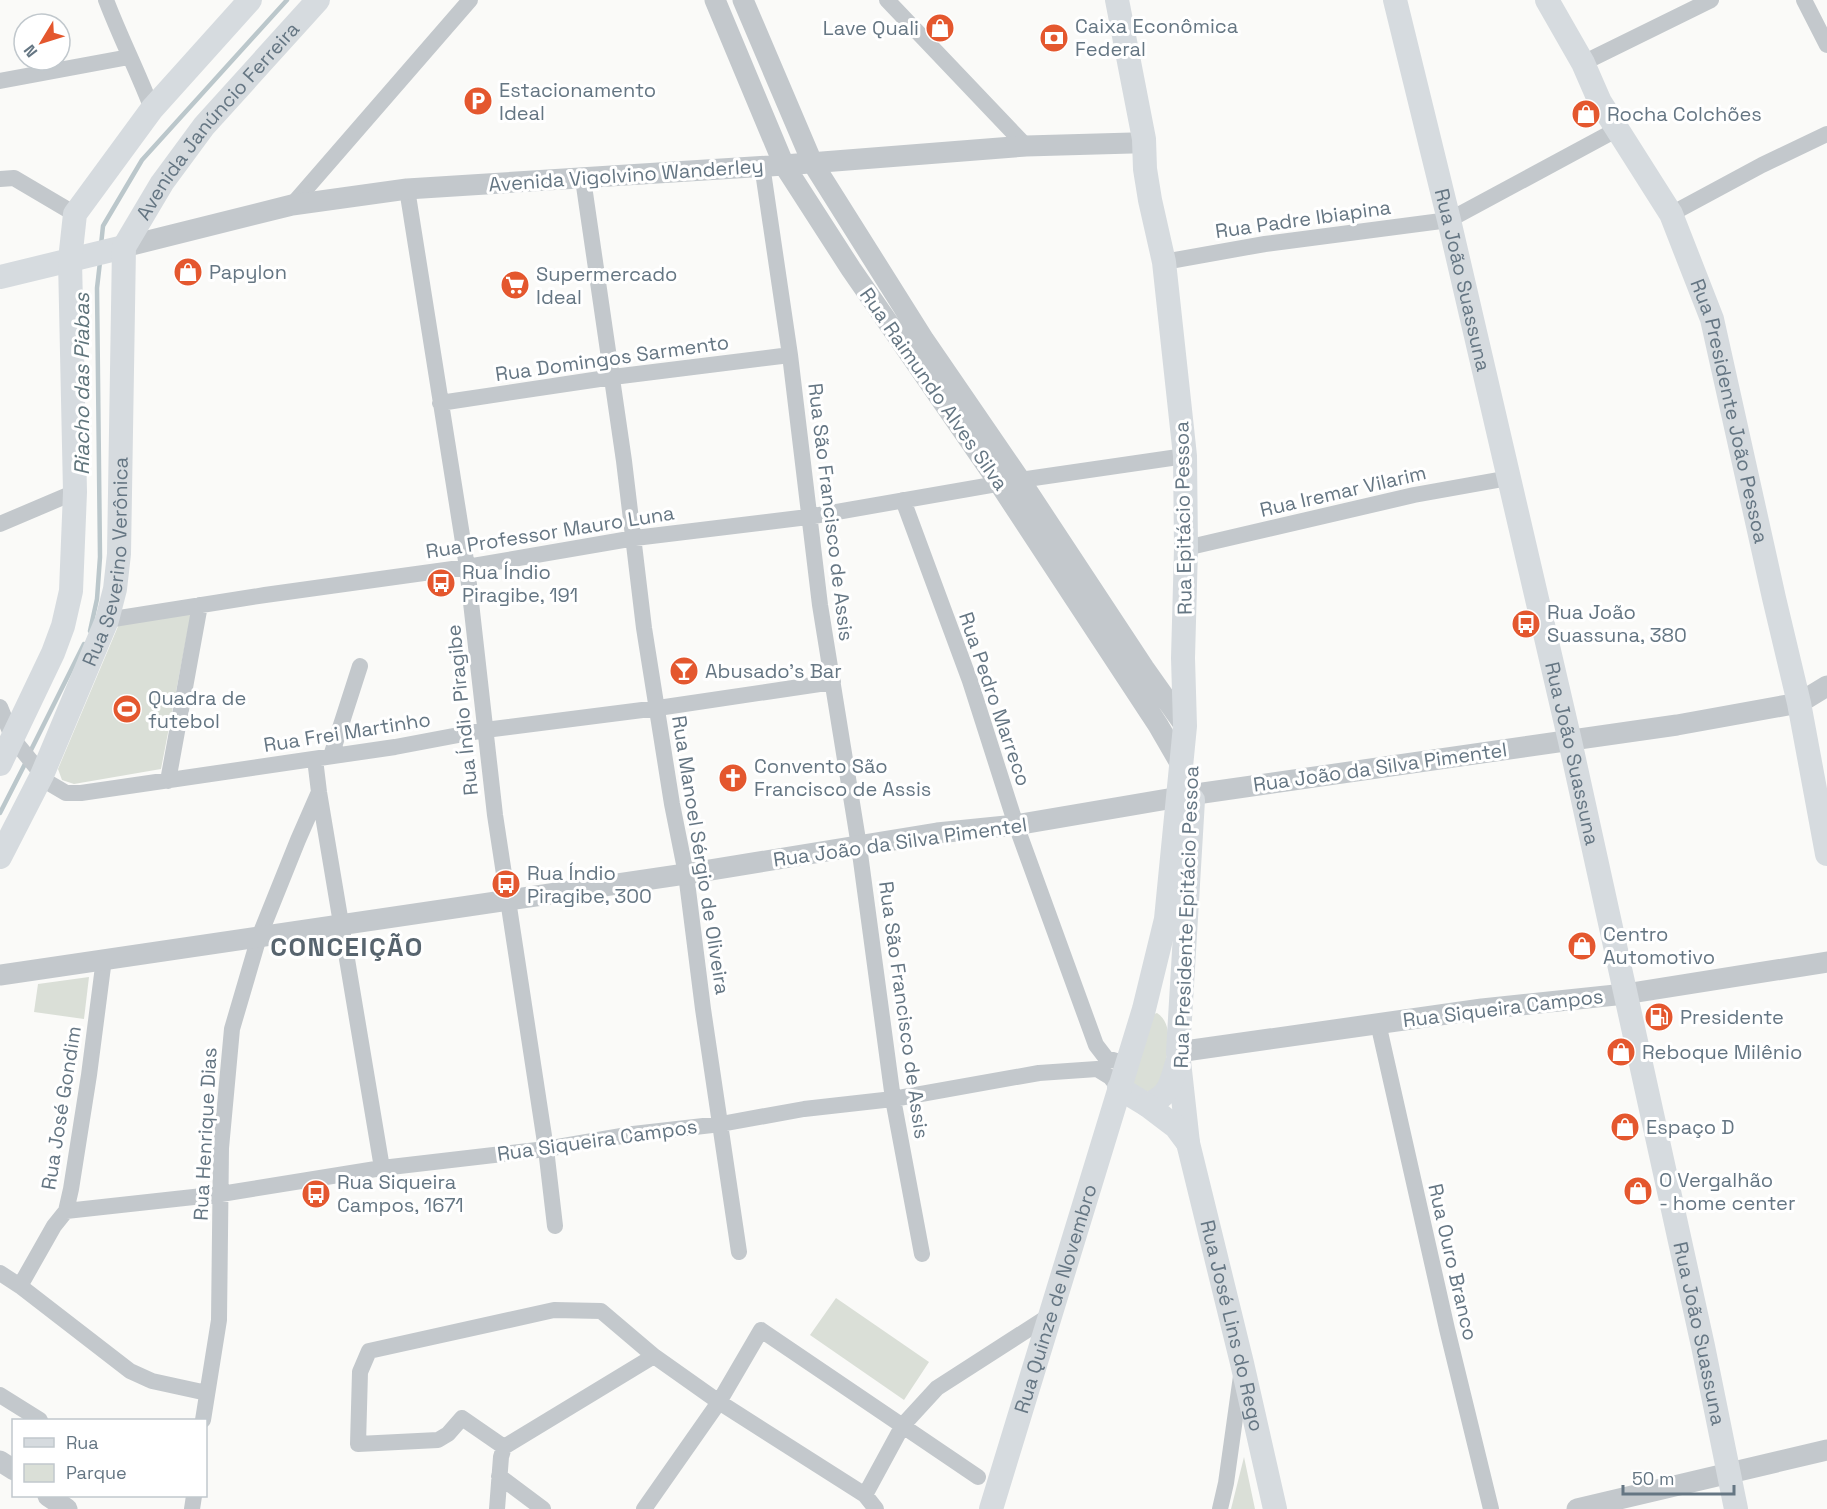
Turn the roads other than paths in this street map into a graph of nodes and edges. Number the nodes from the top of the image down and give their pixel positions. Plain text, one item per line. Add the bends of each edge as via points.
1 (105, 0) edge
2 (250, 0) edge
3 (318, 0) edge
4 (470, 0) edge
5 (744, 0) edge
6 (887, 0) edge
7 (1102, 0) edge
8 (1117, 0) edge
9 (1395, 0) edge
10 (1547, 0) edge
11 (1711, 0) edge
12 (1803, 0) edge
13 (719, 9) edge
14 (1827, 45) edge
15 (129, 57) junction
16 (1583, 63) junction
17 (0, 81) edge
18 (152, 109) junction
19 (1616, 130) junction
20 (1827, 134) edge
21 (1138, 141) junction
22 (1026, 146) junction
23 (812, 162) junction
24 (773, 165) junction
25 (583, 179) junction
26 (0, 180) edge
27 (407, 189) junction
28 (292, 205) junction
29 (75, 214) junction
30 (1671, 214) junction
31 (1449, 220) junction
32 (120, 248) junction
33 (871, 256) junction
34 (76, 259) junction
35 (1164, 261) junction
36 (851, 269) junction
37 (0, 276) edge
38 (916, 345) junction
39 (789, 355) junction
40 (613, 377) junction
41 (440, 403) junction
42 (1185, 456) junction
43 (1509, 478) junction
44 (1020, 480) junction
45 (999, 483) junction
46 (75, 492) junction
47 (903, 500) junction
48 (808, 517) junction
49 (0, 524) edge
50 (634, 538) junction
51 (1186, 548) junction
52 (467, 567) junction
53 (200, 605) junction
54 (107, 620) junction
55 (1183, 658) junction
56 (360, 666) dead end
57 (1144, 668) junction
58 (833, 682) junction
59 (1827, 686) edge
60 (1799, 703) junction
61 (0, 707) edge
62 (658, 708) junction
63 (1185, 726) junction
64 (485, 730) junction
65 (13, 739) junction
66 (1570, 741) junction
67 (323, 758) junction
68 (1180, 763) junction
69 (0, 764) edge
70 (42, 775) junction
71 (168, 781) junction
72 (319, 792) junction
73 (1185, 796) junction
74 (1016, 825) junction
75 (859, 846) junction
76 (1827, 854) edge
77 (0, 857) edge
78 (686, 874) junction
79 (507, 899) junction
80 (342, 924) junction
81 (260, 937) junction
82 (104, 959) junction
83 (1827, 962) edge
84 (0, 975) edge
85 (1624, 994) junction
86 (1144, 1009) junction
87 (1378, 1023) junction
88 (1179, 1046) junction
89 (1126, 1064) junction
90 (1119, 1088) junction
91 (893, 1099) junction
92 (1147, 1105) junction
93 (721, 1124) junction
94 (1188, 1143) junction
95 (546, 1149) junction
96 (382, 1168) junction
97 (221, 1194) junction
98 (66, 1211) junction
99 (555, 1226) dead end
100 (739, 1252) dead end
101 (922, 1254) dead end
102 (0, 1273) edge
103 (20, 1286) junction
104 (1052, 1314) junction
105 (654, 1356) junction
106 (1242, 1364) junction
107 (207, 1393) junction
108 (0, 1395) edge
109 (719, 1402) junction
110 (38, 1419) edge
111 (203, 1419) edge
112 (903, 1425) junction
113 (504, 1447) junction
114 (1827, 1450) edge
115 (1728, 1474) junction
116 (499, 1476) junction
117 (978, 1477) dead end
118 (865, 1495) junction
119 (49, 1497) edge
120 (67, 1509) edge
121 (497, 1509) edge
122 (543, 1509) edge
123 (644, 1509) edge
124 (876, 1509) edge
125 (990, 1509) edge
126 (1220, 1509) edge
127 (1275, 1509) edge
128 (1491, 1509) edge
129 (1577, 1509) edge
130 (1736, 1509) edge

1 - 15 street
2 - 18 main road
3 - 32 main road, Avenida Janúncio Ferreira via 204,126
4 - 28 street
5 - 13 street
5 - 23 street, Rua Raimundo Alves Silva
6 - 22 street
7 - 21 main road
8 - 21 main road
9 - 31 main road, Rua João Suassuna
10 - 16 main road, Rua Presidente João Pessoa
11 - 16 street
12 - 14 street
13 - 24 street, Rua Raimundo Alves Silva
15 - 17 street
15 - 18 street
16 - 19 main road, Rua Presidente João Pessoa
18 - 29 main road
19 - 30 main road, Rua Presidente João Pessoa
19 - 31 street
20 - 30 street
21 - 22 street, Avenida Vigolvino Wanderley
21 - 35 main road, Rua Epitácio Pessoa
22 - 23 street, Avenida Vigolvino Wanderley
23 - 24 street, Avenida Vigolvino Wanderley
23 - 33 street, Rua Raimundo Alves Silva
24 - 25 street, Avenida Vigolvino Wanderley
24 - 36 street, Rua Raimundo Alves Silva
24 - 39 street, Rua São Francisco de Assis
25 - 27 street, Avenida Vigolvino Wanderley
25 - 40 street, Rua Manoel Sérgio de Oliveira
26 - 29 street via 14,178
27 - 28 street, Avenida Vigolvino Wanderley
27 - 41 street, Rua Índio Piragibe
28 - 32 street, Avenida Vigolvino Wanderley
29 - 34 main road
30 - 60 main road, Rua Presidente João Pessoa via 1712,319
31 - 35 street, Rua Padre Ibiapina
31 - 43 main road, Rua João Suassuna
32 - 34 main road
32 - 54 main road, Rua Severino Verônica via 119,554 116,589
33 - 36 street
33 - 38 street, Rua Raimundo Alves Silva
34 - 37 main road
34 - 46 main road, Rua Severino Verônica
35 - 42 main road, Rua Epitácio Pessoa
36 - 38 street, Rua Raimundo Alves Silva
38 - 44 street, Rua Raimundo Alves Silva
38 - 45 street, Rua Raimundo Alves Silva
39 - 40 street, Rua Domingos Sarmento
39 - 48 street, Rua São Francisco de Assis
40 - 41 street, Rua Domingos Sarmento
40 - 50 street, Rua Manoel Sérgio de Oliveira
41 - 52 street, Rua Índio Piragibe
42 - 44 street
42 - 51 main road, Rua Epitácio Pessoa
43 - 51 street, Rua Iremar Vilarim via 1414,495
43 - 66 main road, Rua João Suassuna
44 - 45 street, Rua Professor Mauro Luna
44 - 57 street, Rua Raimundo Alves Silva
45 - 47 street, Rua Professor Mauro Luna
45 - 68 street, Rua Raimundo Alves Silva
46 - 49 street
46 - 65 main road, Rua Severino Verônica via 71,591 63,626
47 - 48 street, Rua Professor Mauro Luna
47 - 74 street, Rua Pedro Marreco via 970,681
48 - 50 street, Rua Professor Mauro Luna
48 - 58 street, Rua São Francisco de Assis
50 - 52 street, Rua Professor Mauro Luna
50 - 62 street, Rua Manoel Sérgio de Oliveira
51 - 55 main road, Rua Epitácio Pessoa
52 - 53 street, Rua Professor Mauro Luna
52 - 64 street, Rua Índio Piragibe
53 - 54 street, Rua Professor Mauro Luna
53 - 71 street
54 - 70 main road, Rua Severino Verônica
55 - 57 street via 1162,672
55 - 63 main road, Rua Epitácio Pessoa
56 - 67 street
57 - 63 street, Rua Raimundo Alves Silva
58 - 62 street, Rua Frei Martinho
58 - 75 street, Rua São Francisco de Assis
59 - 60 street
60 - 66 street, Rua João da Silva Pimentel
60 - 76 main road, Rua Presidente João Pessoa
61 - 65 street
62 - 64 street, Rua Frei Martinho
62 - 78 street, Rua Manoel Sérgio de Oliveira
63 - 68 main road, Rua Epitácio Pessoa
63 - 73 main road, Rua Presidente Epitácio Pessoa via 1191,756
64 - 67 street, Rua Frei Martinho
64 - 79 street, Rua Índio Piragibe
65 - 69 main road, Rua Severino Verônica
65 - 70 street
66 - 73 street, Rua João da Silva Pimentel
66 - 85 main road, Rua João Suassuna
67 - 71 street, Rua Frei Martinho
67 - 72 street
68 - 73 main road, Rua Epitácio Pessoa
70 - 71 street, Rua Frei Martinho via 57,789 81,793
70 - 77 main road, Rua Severino Verônica
72 - 80 street
72 - 81 street, Rua Henrique Dias
73 - 74 street, Rua João da Silva Pimentel
73 - 86 main road, Rua Presidente Epitácio Pessoa via 1166,919
73 - 88 main road, Rua Presidente Epitácio Pessoa
74 - 75 street, Rua João da Silva Pimentel
74 - 89 street, Rua Pedro Marreco via 1096,1045 1106,1058
75 - 78 street, Rua João da Silva Pimentel
75 - 91 street, Rua São Francisco de Assis
78 - 79 street, Rua João da Silva Pimentel
78 - 93 street, Rua Manoel Sérgio de Oliveira
79 - 80 street, Rua João da Silva Pimentel
79 - 95 street, Rua Índio Piragibe
80 - 81 street, Rua João da Silva Pimentel
80 - 96 street
81 - 82 street, Rua João da Silva Pimentel
81 - 97 street, Rua Henrique Dias via 232,1029 221,1148
82 - 84 street, Rua João da Silva Pimentel
82 - 98 street, Rua José Gondim
83 - 85 street, Rua Siqueira Campos
85 - 87 street, Rua Siqueira Campos
85 - 115 main road, Rua João Suassuna
86 - 88 main road via 1159,1008 1175,1018
86 - 89 main road, Rua Presidente Epitácio Pessoa
87 - 88 street, Rua Siqueira Campos
87 - 128 street, Rua Ouro Branco
88 - 92 main road via 1167,1092
88 - 94 main road, Rua Presidente Epitácio Pessoa
89 - 90 main road, Rua Presidente Epitácio Pessoa
90 - 91 street, Rua Siqueira Campos via 1097,1069 1079,1069
90 - 92 main road
90 - 104 main road, Rua Quinze de Novembro
91 - 93 street, Rua Siqueira Campos
91 - 101 street, Rua São Francisco de Assis
92 - 94 main road via 1176,1127
93 - 95 street, Rua Siqueira Campos
93 - 100 street, Rua Manoel Sérgio de Oliveira
94 - 106 main road, Rua José Lins do Rego
95 - 96 street, Rua Siqueira Campos
95 - 99 street, Rua Índio Piragibe
96 - 97 street, Rua Siqueira Campos
97 - 98 street, Rua Siqueira Campos
97 - 107 street, Rua Henrique Dias via 219,1320
98 - 103 street, Rua José Gondim
102 - 103 street
103 - 107 street via 130,1371 152,1381
104 - 112 street via 937,1388
104 - 125 main road, Rua Quinze de Novembro
105 - 109 street
105 - 113 street
105 - 113 street via 601,1311 589,1310 554,1310 369,1351 360,1372 358,1444 438,1440 462,1418
106 - 126 street
106 - 127 main road, Rua José Lins do Rego
107 - 111 street, Rua Henrique Dias
108 - 110 street
109 - 112 street via 761,1330
109 - 118 street
109 - 123 street
112 - 117 street
112 - 118 street
113 - 116 street
114 - 115 street
115 - 129 street
115 - 130 main road, Rua João Suassuna
116 - 121 street
116 - 122 street
118 - 124 street
119 - 120 street

